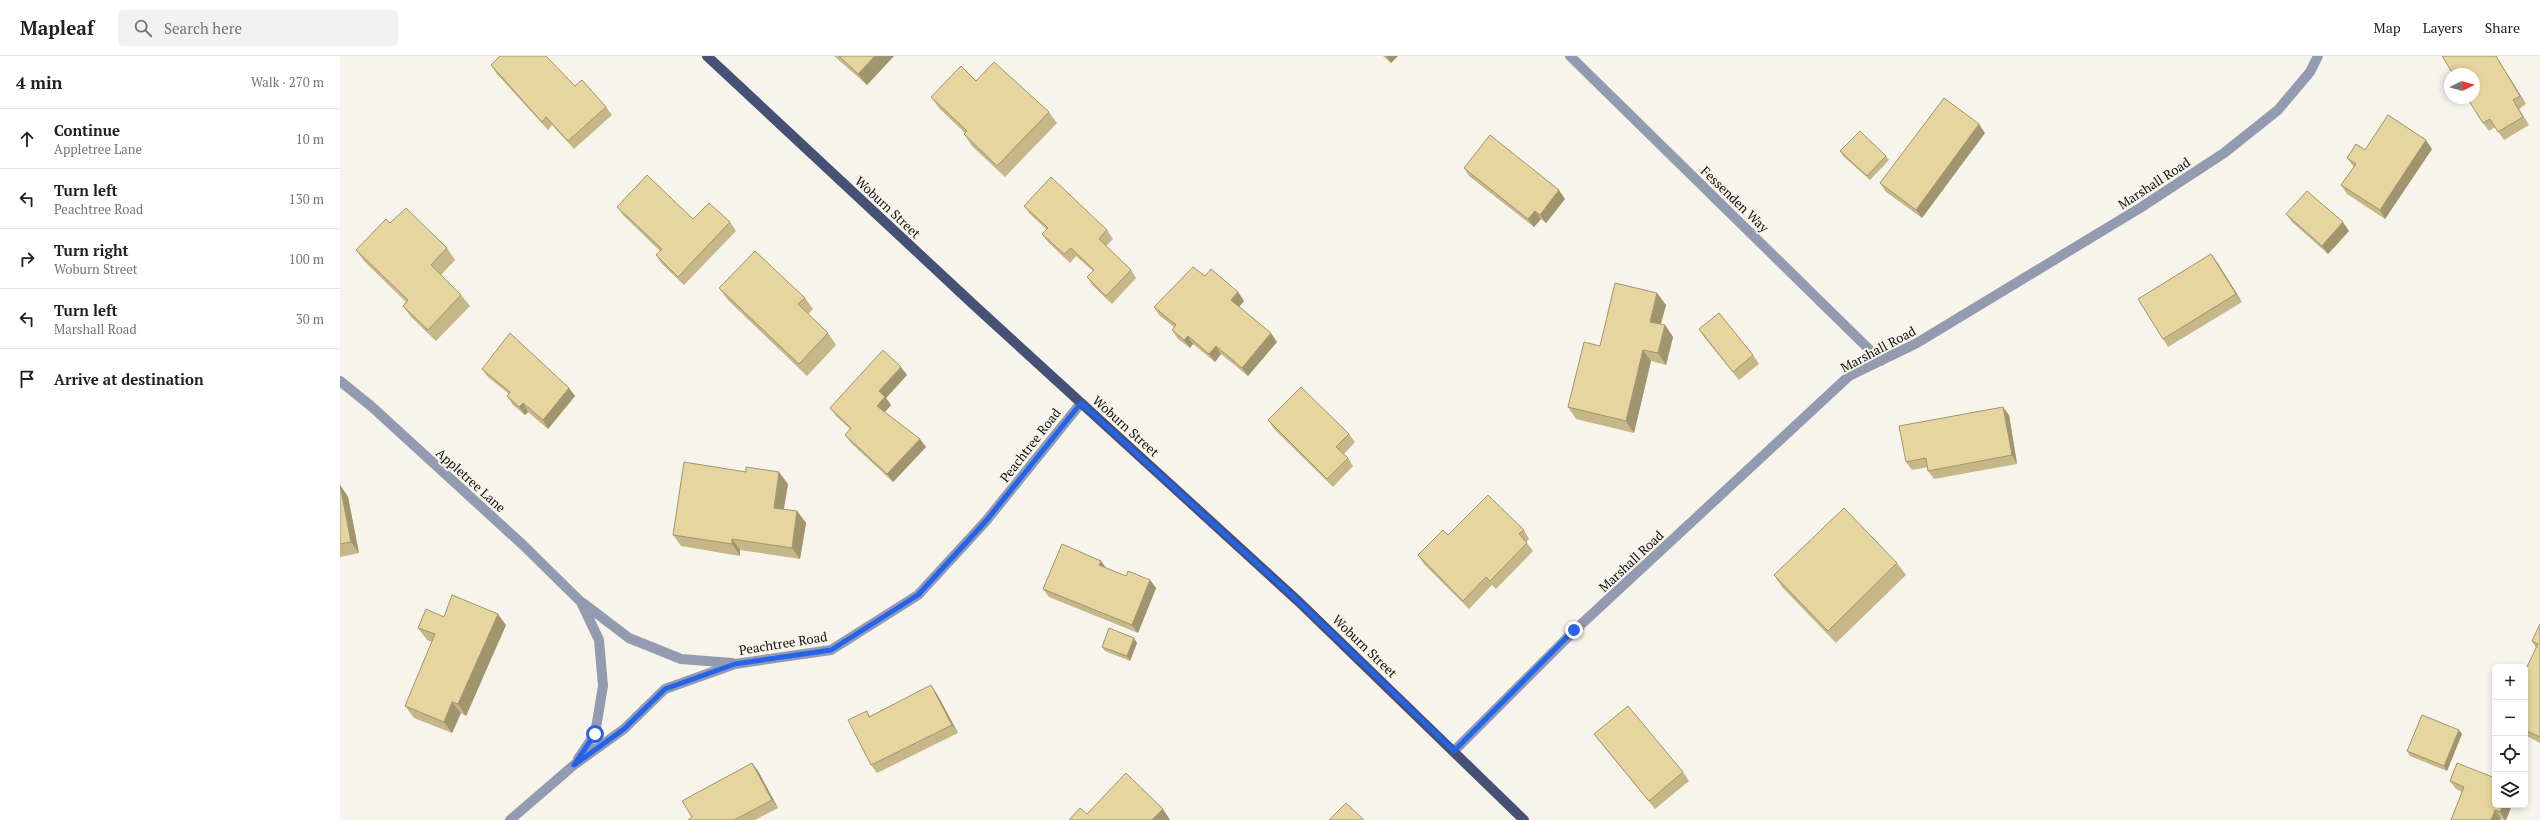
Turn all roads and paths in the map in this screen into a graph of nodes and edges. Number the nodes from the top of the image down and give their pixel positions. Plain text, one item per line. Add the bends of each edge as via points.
1 (707, 56) edge
2 (1570, 56) edge
3 (2318, 56) edge
4 (1881, 360) junction
5 (340, 381) edge
6 (1081, 403) junction
7 (581, 602) junction
8 (735, 664) junction
9 (1454, 751) junction
10 (574, 765) junction
11 (510, 820) edge
12 (1524, 820) edge

1 - 6 main road, Woburn Street
2 - 4 street, Fessenden Way
3 - 4 street, Marshall Road via 2310,72 2278,110 2224,153 2140,208 1917,343
4 - 9 street, Marshall Road via 1849,376 1574,630
5 - 7 street, Appletree Lane via 371,406 511,534
6 - 8 street, Peachtree Road via 986,521 918,595 831,650
6 - 9 main road, Woburn Street via 1304,606
7 - 8 street, Appletree Lane via 629,638 681,659
7 - 10 street, Appletree Lane via 599,640 603,686 595,734
8 - 10 street, Peachtree Road via 665,689 624,729
9 - 12 main road, Woburn Street
10 - 11 street, Peachtree Road

